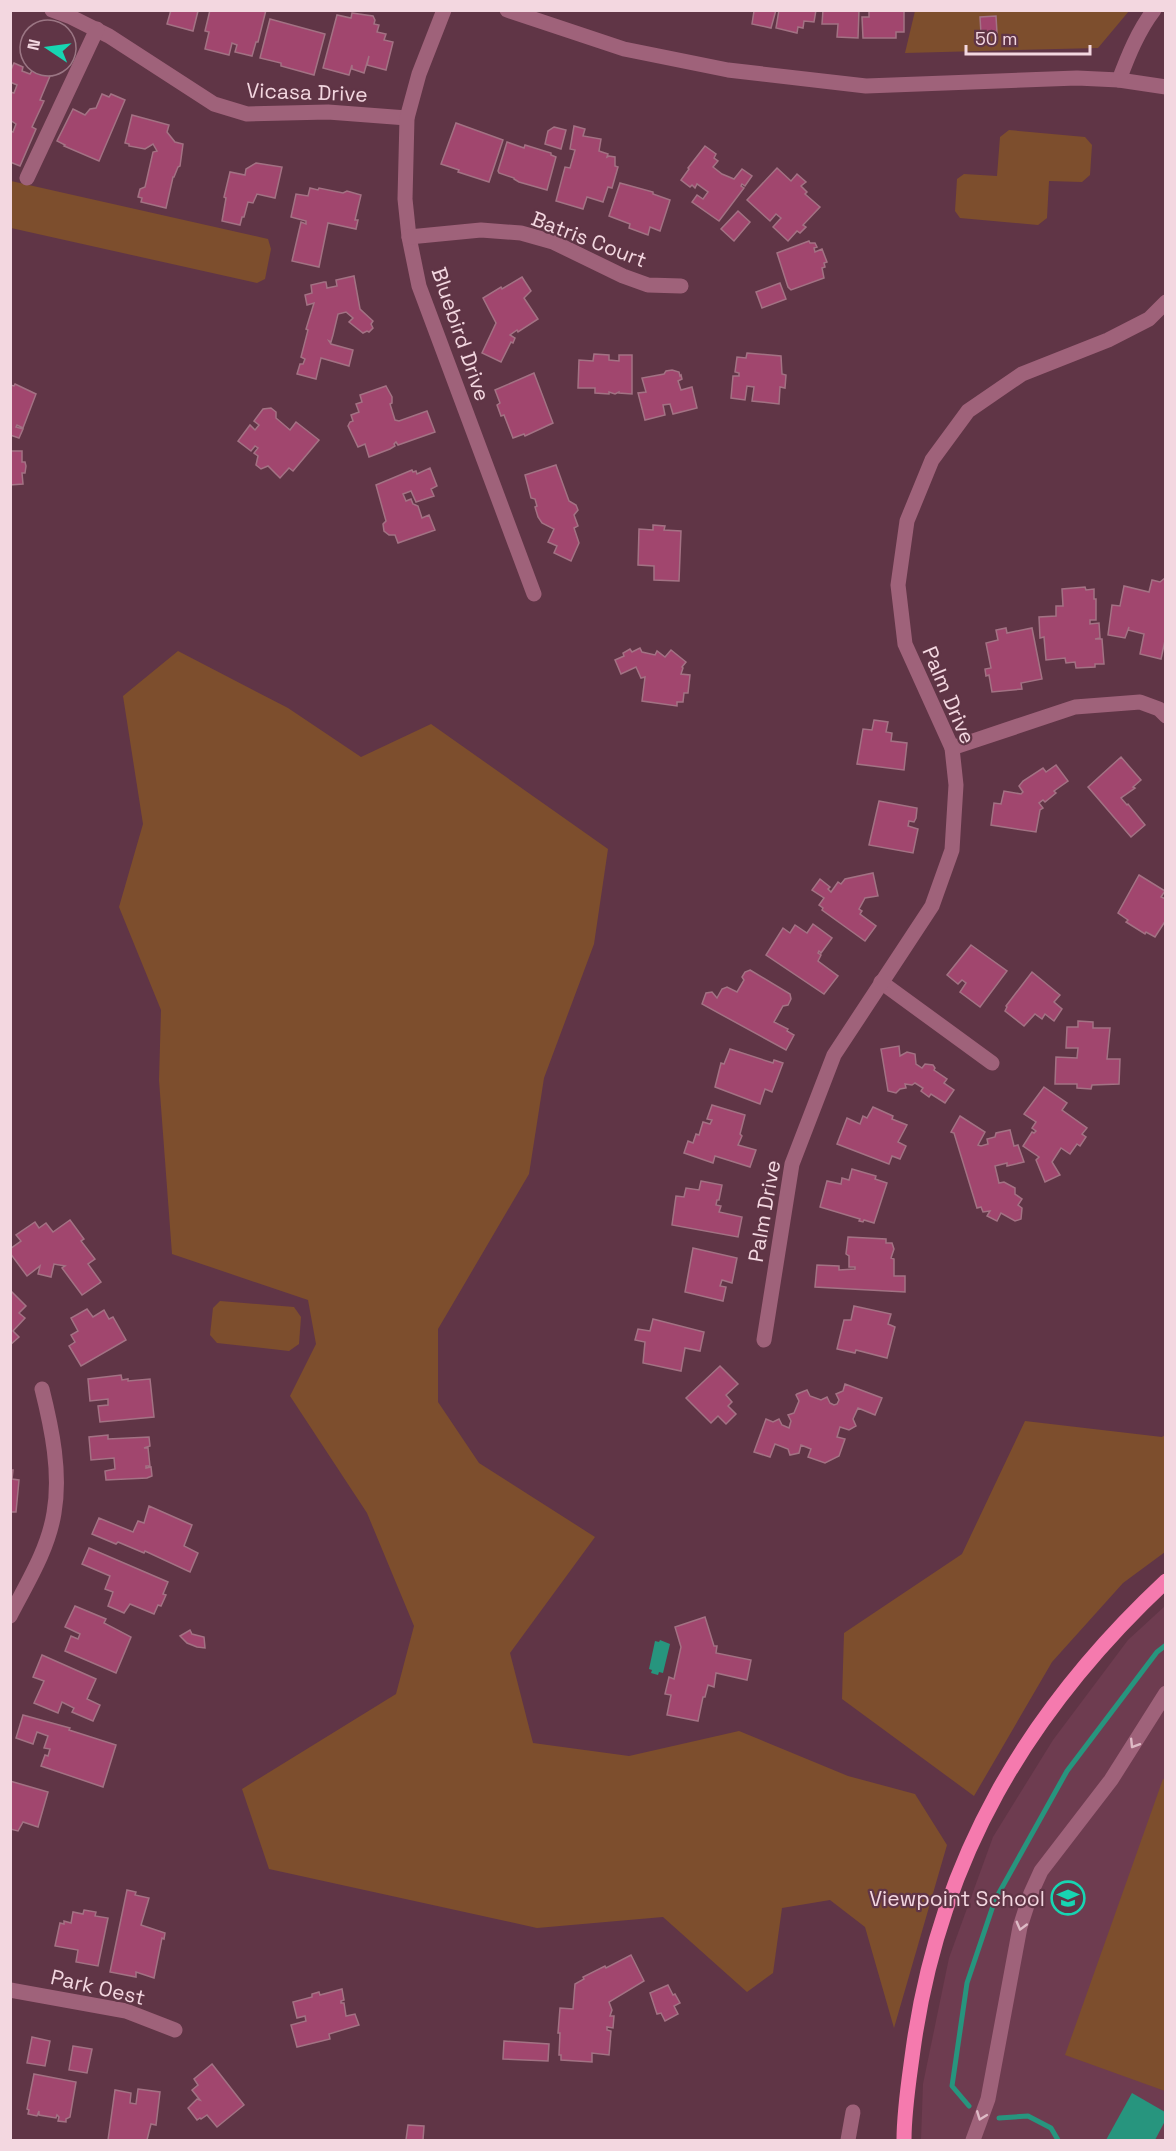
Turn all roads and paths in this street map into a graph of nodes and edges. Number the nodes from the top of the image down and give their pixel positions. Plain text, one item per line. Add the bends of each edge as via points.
1 (52, 10) edge
2 (444, 10) edge
3 (507, 10) edge
4 (1154, 10) edge
5 (97, 29) junction
6 (1119, 80) junction
7 (1166, 87) edge
8 (407, 118) junction
9 (27, 178) dead end
10 (409, 237) junction
11 (681, 286) dead end
12 (1166, 302) edge
13 (534, 594) dead end
14 (1166, 716) edge
15 (952, 748) junction
16 (881, 982) junction
17 (992, 1063) dead end
18 (764, 1340) dead end
19 (42, 1389) dead end
20 (1166, 1581) edge
21 (10, 1616) edge
22 (1165, 1694) edge
23 (10, 1990) edge
24 (175, 2030) dead end
25 (853, 2112) dead end
26 (848, 2140) edge
27 (904, 2140) edge
28 (973, 2140) edge

1 - 5 street, Vicasa Drive
2 - 8 street, Bluebird Drive via 418,74
3 - 6 street via 624,49 728,70 866,86
4 - 6 street via 1130,50
5 - 8 street, Vicasa Drive via 214,104 247,114 328,112
5 - 9 street
6 - 7 street
8 - 10 street, Bluebird Drive via 405,199
10 - 11 street, Batris Court via 481,230 521,233 553,242 648,285
10 - 13 street, Bluebird Drive via 419,286
12 - 15 street, Palm Drive via 1149,319 1108,340 1022,374 968,411 932,460 907,521 898,585 905,644
14 - 15 street via 1140,702 1075,707
15 - 16 street, Palm Drive via 956,785 952,850 932,906
16 - 17 street
16 - 18 street, Palm Drive via 834,1055 792,1164
19 - 21 street via 57,1474 54,1514 42,1552
20 - 27 main road via 1097,1650 1062,1692 996,1792 972,1843 946,1908 929,1966 916,2025
22 -> 28 street via 1111,1780 1041,1871 1031,1893 1020,1927 988,2099
23 - 24 street, Park Oest via 126,2011
25 - 26 street

